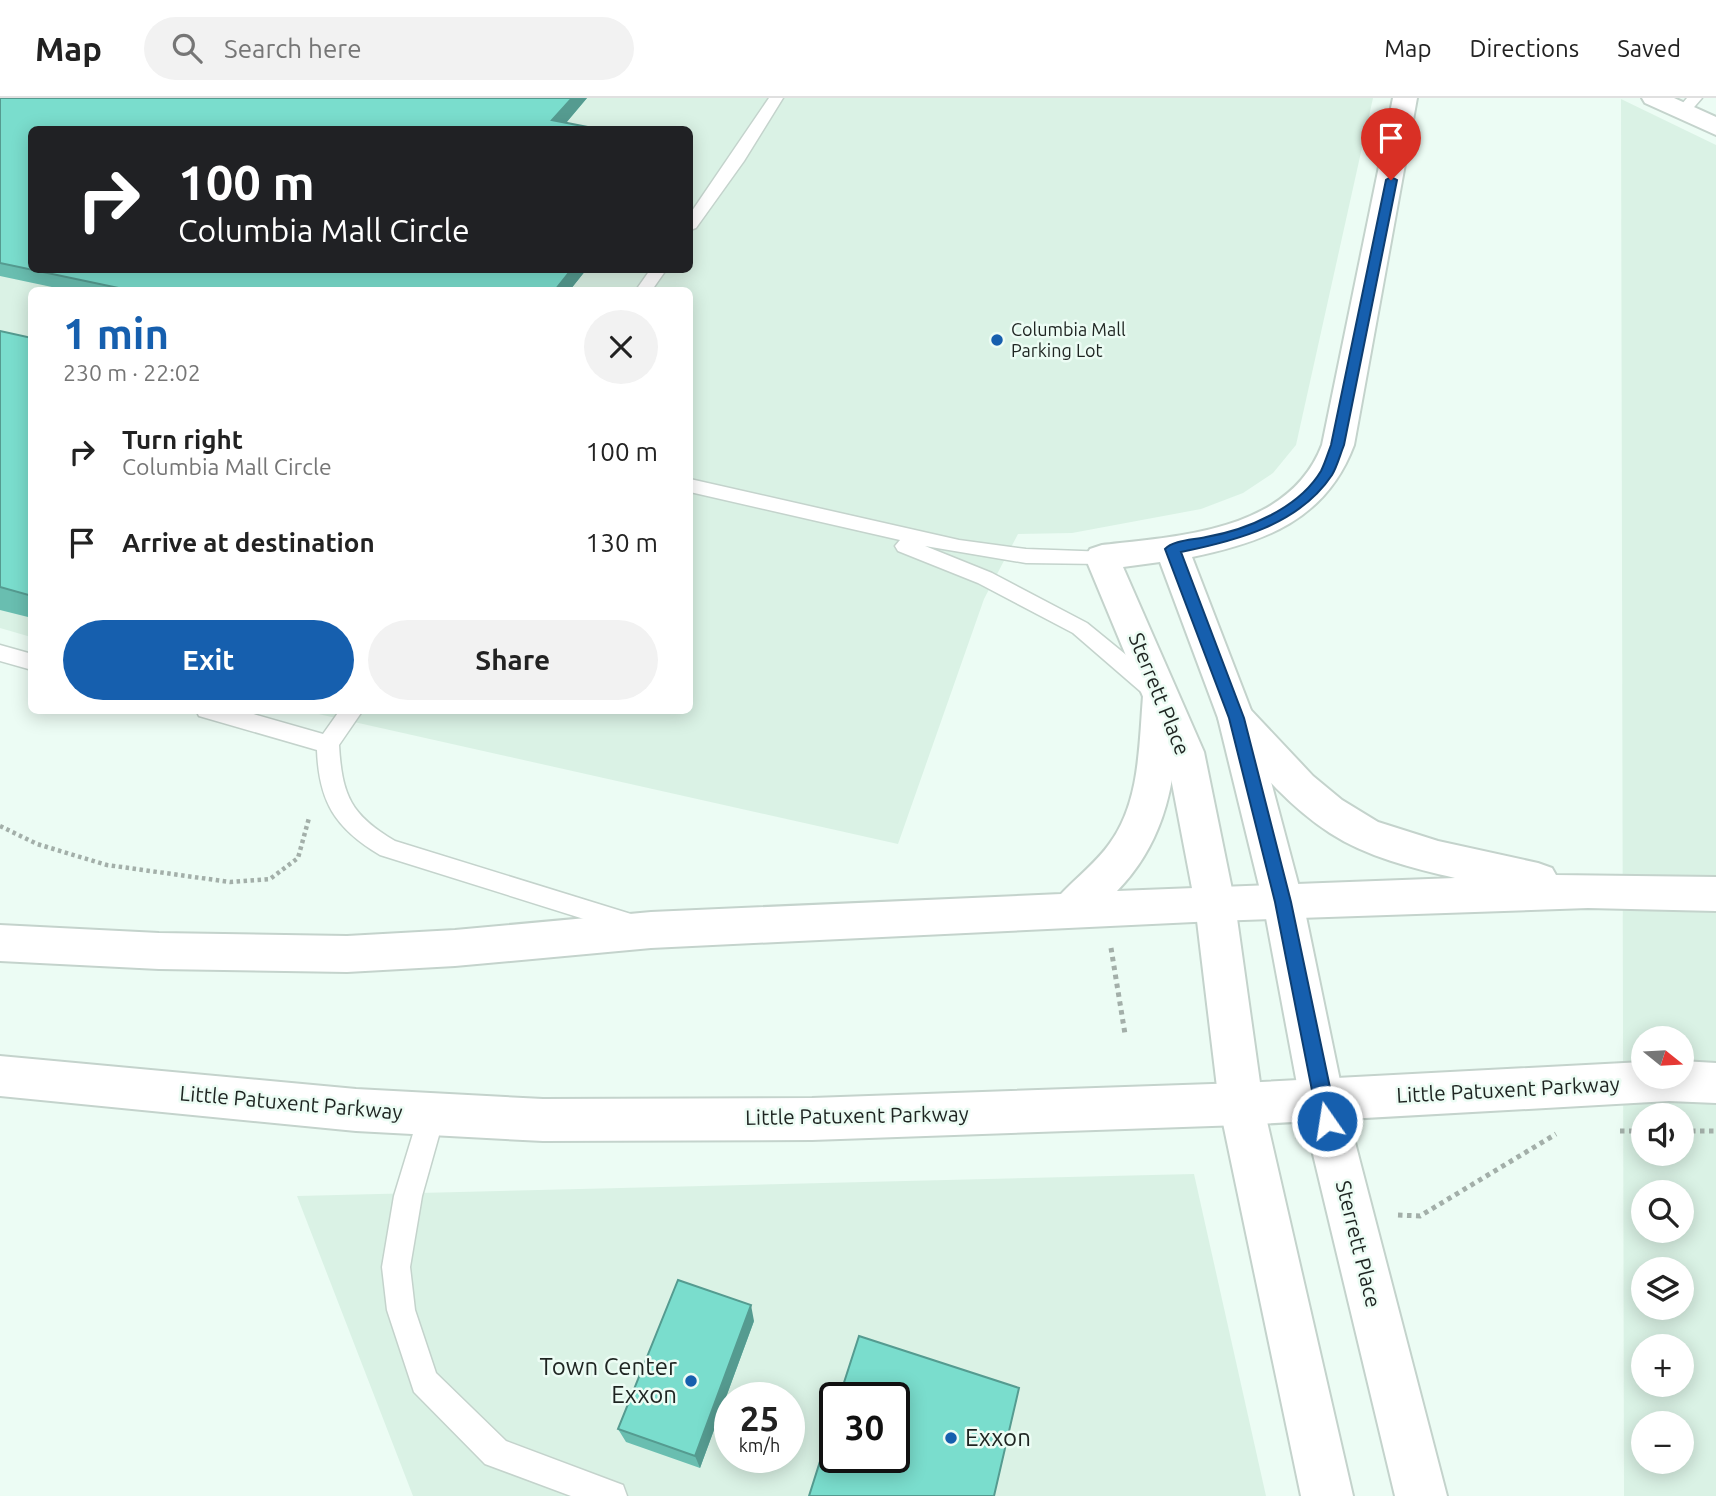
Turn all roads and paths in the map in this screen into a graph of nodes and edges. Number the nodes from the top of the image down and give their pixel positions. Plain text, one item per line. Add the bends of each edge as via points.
1 (776, 98) edge
2 (1405, 98) edge
3 (1654, 98) edge
4 (1689, 105) edge
5 (1716, 127) edge
6 (693, 221) edge
7 (693, 487) edge
8 (841, 519) junction
9 (1172, 549) junction
10 (1102, 557) junction
11 (0, 653) edge
12 (28, 661) edge
13 (1161, 696) junction
14 (221, 714) edge
15 (349, 714) edge
16 (1236, 718) junction
17 (328, 744) junction
18 (336, 800) junction
19 (0, 826) edge
20 (1588, 891) junction
21 (1716, 894) edge
22 (1283, 902) junction
23 (1215, 904) junction
24 (1070, 911) junction
25 (651, 930) junction
26 (1110, 940) dead end
27 (0, 943) edge
28 (1125, 1034) dead end
29 (0, 1076) edge
30 (1716, 1083) edge
31 (1322, 1100) junction
32 (1241, 1104) junction
33 (432, 1114) junction
34 (1560, 1131) dead end
35 (1616, 1131) dead end
36 (1631, 1131) edge
37 (1694, 1131) edge
38 (1716, 1132) edge
39 (1393, 1215) dead end
40 (612, 1496) edge
41 (1327, 1496) edge
42 (1421, 1496) edge

1 - 6 lane
2 - 9 main road via 1338,445 1326,473 1279,517 1220,540
3 - 4 main road
4 - 5 main road
7 - 8 lane
8 - 10 lane via 959,547 1026,556
8 - 13 lane via 985,578 1080,628
9 - 10 main road
9 - 16 main road, Sterrett Place
10 - 13 main road, Sterrett Place
11 - 12 lane
13 - 23 main road, Sterrett Place via 1185,752
13 - 24 main road via 1154,782 1141,827 1123,857
14 - 17 lane
15 - 17 lane
16 - 20 main road via 1283,772 1346,823 1430,855
16 - 22 main road, Sterrett Place
17 - 18 lane via 328,777
18 - 19 path via 306,819 298,858 270,879 230,882 107,865 37,844
18 - 25 lane via 359,833 388,848
20 - 21 main road
20 - 22 main road
22 - 23 main road
22 - 31 main road, Sterrett Place
23 - 24 main road
23 - 32 main road, Sterrett Place
24 - 25 main road
25 - 27 main road via 347,954
26 - 28 path
29 - 33 main road, Little Patuxent Parkway
30 - 31 main road, Little Patuxent Parkway via 1669,1081
31 - 32 main road, Little Patuxent Parkway
31 - 42 main road, Sterrett Place
32 - 33 main road, Little Patuxent Parkway via 799,1119 543,1120
32 - 41 main road, Sterrett Place
33 - 40 lane via 408,1196 396,1267 401,1310 424,1381 496,1453
34 - 39 path via 1420,1216
35 - 36 path
37 - 38 path

